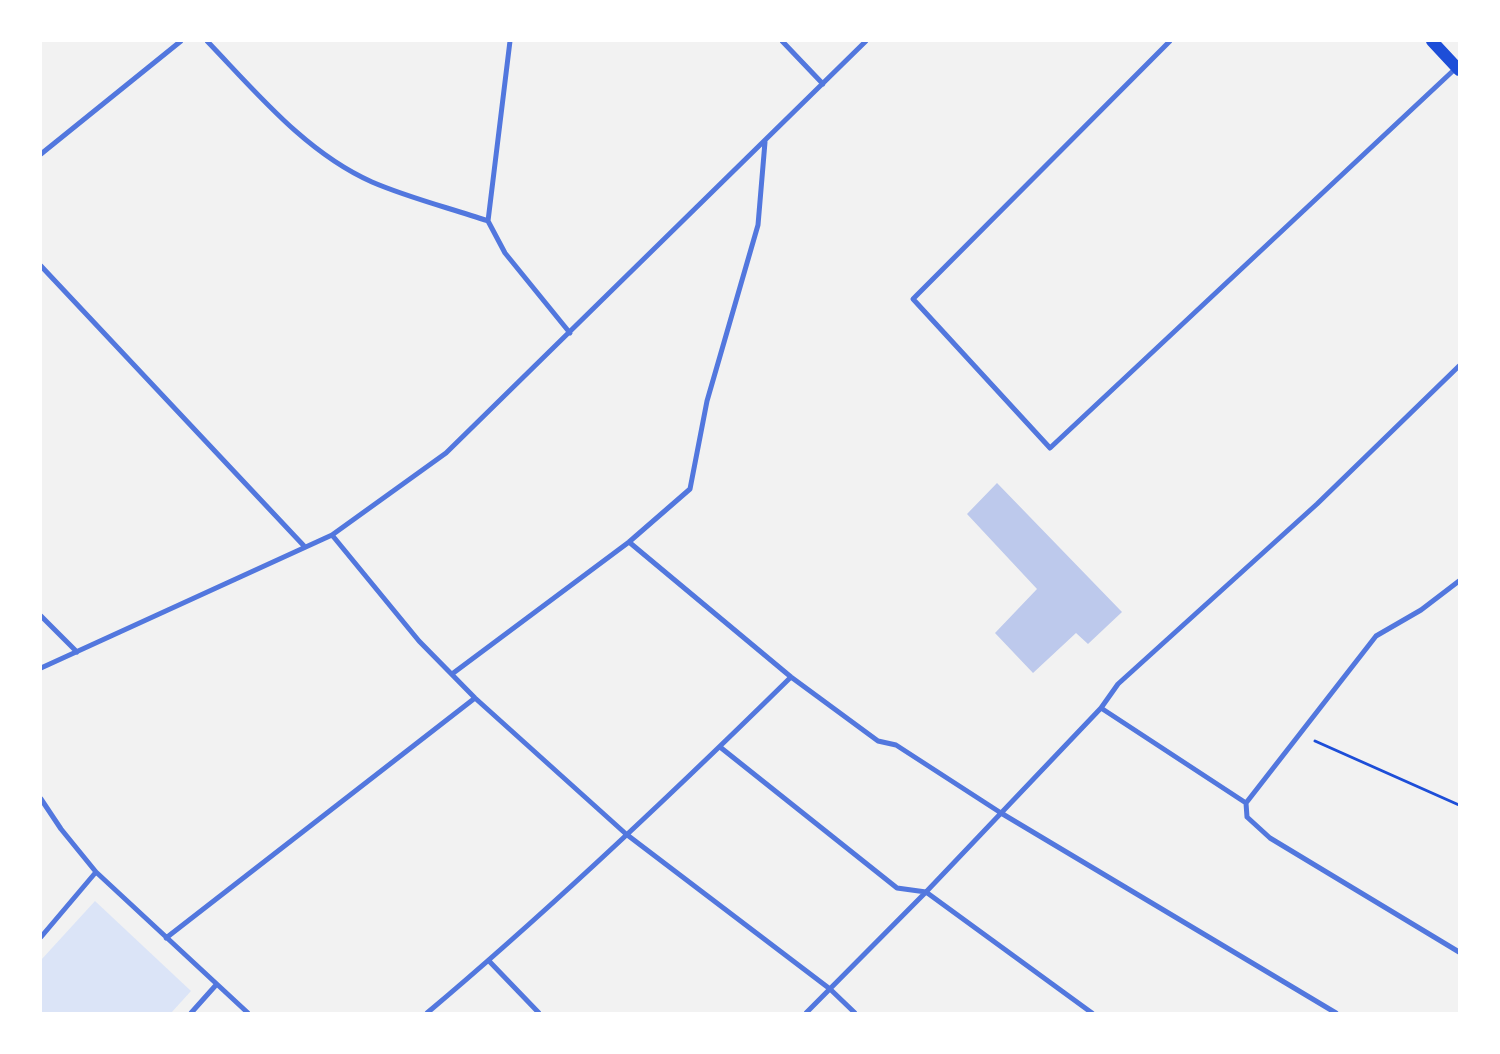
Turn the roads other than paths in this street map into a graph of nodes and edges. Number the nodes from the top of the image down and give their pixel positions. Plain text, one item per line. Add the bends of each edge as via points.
1 (181, 41) edge
2 (208, 41) edge
3 (510, 41) edge
4 (782, 41) edge
5 (866, 41) edge
6 (1170, 41) edge
7 (1432, 41) edge
8 (1457, 69) edge
9 (823, 84) junction
10 (765, 141) junction
11 (41, 154) edge
12 (488, 221) junction
13 (41, 266) edge
14 (570, 333) junction
15 (1459, 366) edge
16 (332, 535) junction
17 (629, 542) junction
18 (305, 547) junction
19 (1459, 581) edge
20 (41, 616) edge
21 (76, 652) junction
22 (41, 668) edge
23 (452, 674) junction
24 (791, 677) junction
25 (475, 698) junction
26 (1101, 708) junction
27 (720, 746) junction
28 (41, 799) edge
29 (1246, 803) junction
30 (1000, 813) junction
31 (626, 834) junction
32 (96, 872) junction
33 (926, 892) junction
34 (41, 937) edge
35 (166, 938) junction
36 (1459, 952) edge
37 (489, 960) junction
38 (216, 986) junction
39 (830, 989) junction
40 (191, 1013) edge
41 (248, 1013) edge
42 (427, 1013) edge
43 (539, 1013) edge
44 (806, 1013) edge
45 (855, 1013) edge
46 (1092, 1013) edge
47 (1336, 1013) edge

1 - 11 street
2 - 12 street via 278,115 335,162 372,182
3 - 12 street
4 - 9 street
5 - 9 street
6 - 8 street via 913,299 1050,448
7 - 8 main road
9 - 10 street
10 - 14 street
10 - 17 street via 758,226 707,401 690,489
12 - 14 street via 505,253
13 - 18 street
14 - 16 street via 446,454
15 - 26 street via 1317,504 1118,684
16 - 18 street
16 - 23 street via 419,641
17 - 23 street
17 - 24 street
18 - 21 street
19 - 29 street via 1421,610 1376,636
20 - 21 street
21 - 22 street
23 - 25 street
24 - 27 street
24 - 30 street via 878,741 896,745
25 - 31 street
25 - 35 street
26 - 29 street
26 - 30 street
27 - 31 street
27 - 33 street via 897,888
28 - 32 street via 60,829
29 - 36 street via 1247,817 1270,838
30 - 33 street
30 - 47 street
31 - 37 street
31 - 39 street
32 - 34 street
32 - 35 street
33 - 39 street
33 - 46 street
35 - 38 street
37 - 42 street
37 - 43 street
38 - 40 street
38 - 41 street
39 - 44 street
39 - 45 street

